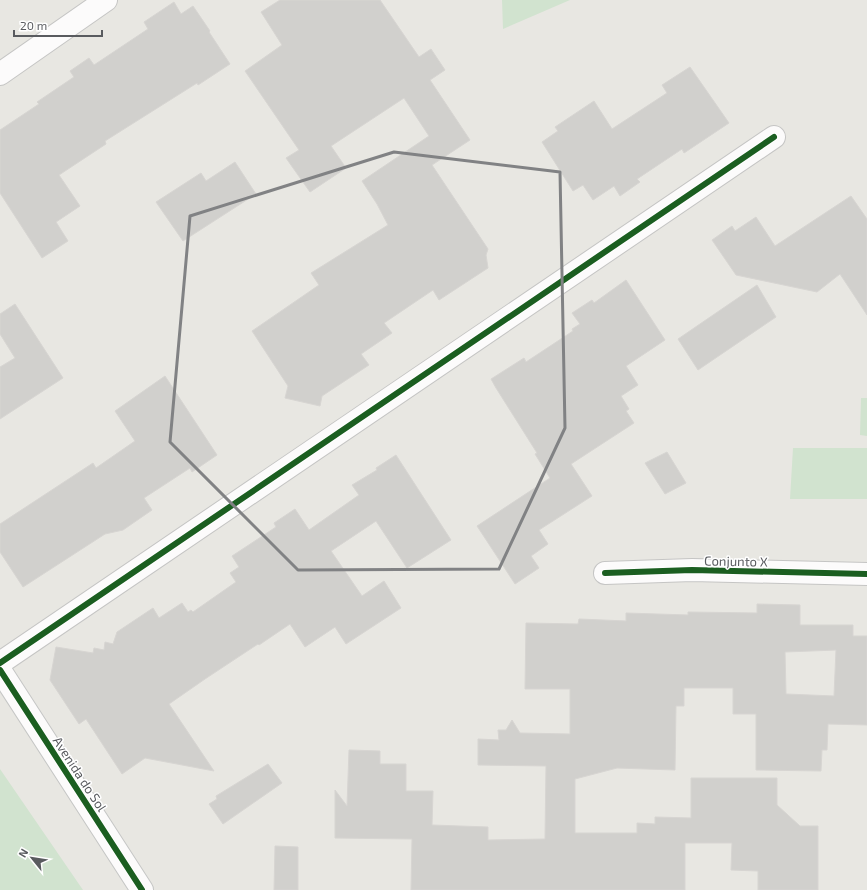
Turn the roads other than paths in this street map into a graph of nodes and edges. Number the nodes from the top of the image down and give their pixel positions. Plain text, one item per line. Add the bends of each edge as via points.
1 (106, 0) edge
2 (0, 74) edge
3 (774, 137) dead end
4 (605, 573) dead end
5 (867, 574) edge
6 (0, 663) edge
7 (0, 670) edge
8 (142, 890) edge

1 - 2 street
3 - 6 street
4 - 5 street, Conjunto X via 692,570
7 - 8 street, Avenida do Sol

